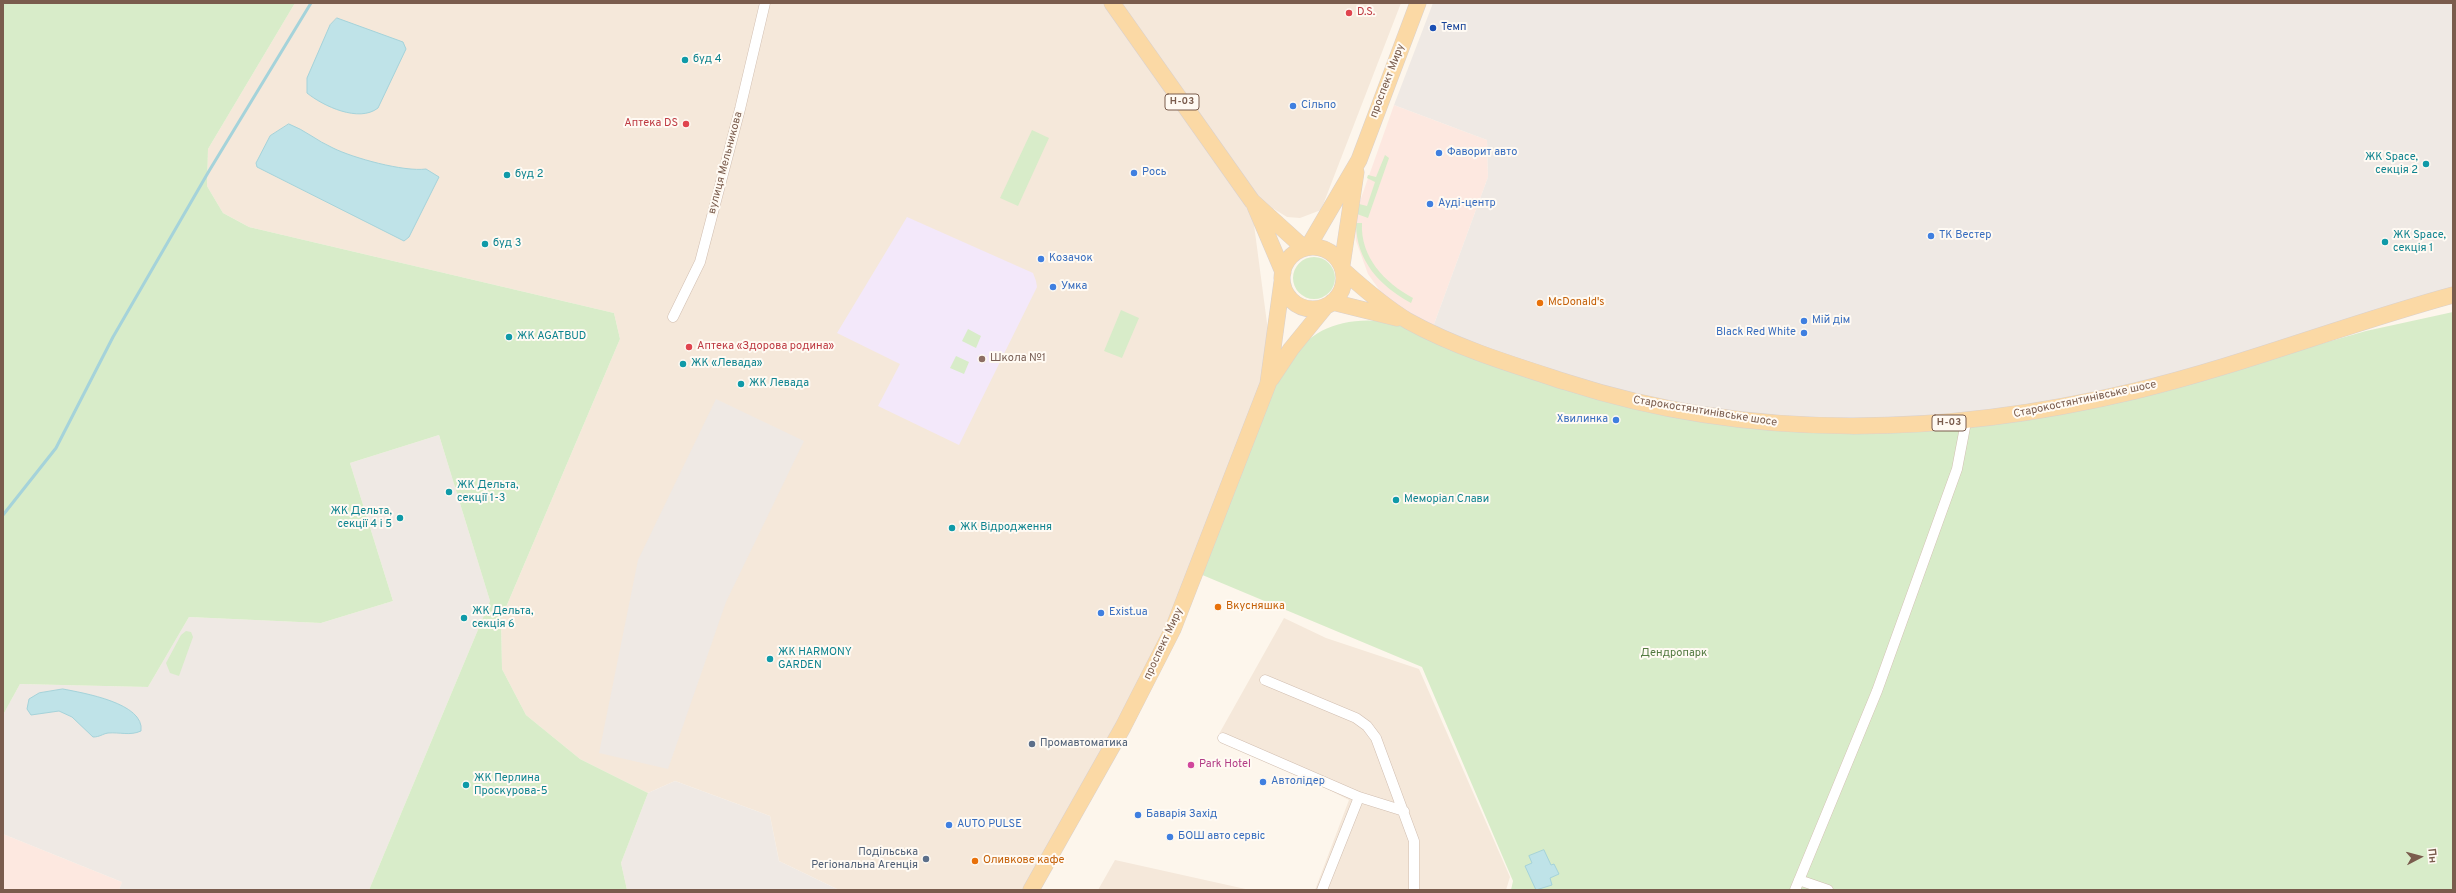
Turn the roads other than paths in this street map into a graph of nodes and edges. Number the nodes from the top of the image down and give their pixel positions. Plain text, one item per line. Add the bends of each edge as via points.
1 (765, 3) edge
2 (1112, 3) edge
3 (1418, 3) edge
4 (1359, 160) junction
5 (1252, 201) junction
6 (1306, 247) junction
7 (1343, 268) junction
8 (1282, 277) junction
9 (2453, 295) edge
10 (1329, 304) junction
11 (673, 318) dead end
12 (1409, 321) junction
13 (1268, 384) junction
14 (1966, 422) junction
15 (1265, 680) dead end
16 (1223, 738) dead end
17 (1359, 797) junction
18 (1404, 811) junction
19 (1799, 880) junction
20 (1031, 890) edge
21 (1322, 890) edge
22 (1414, 890) edge
23 (1795, 890) edge
24 (1828, 890) edge

1 - 11 street, вулиця Мельникова via 700,262
2 - 5 main road, Н-03
3 - 4 main road, проспект Миру
4 - 6 main road, проспект Миру
4 - 7 main road, проспект Миру via 1347,219
5 - 6 main road, Н-03
5 - 8 main road, Н-03
6 - 7 main road, Н-03 via 1328,250
6 - 8 main road via 1291,255
7 - 10 main road via 1343,285
7 - 12 main road, Н-03 via 1384,305
8 - 10 main road, Н-03 via 1287,295 1298,305 1312,309
8 - 13 main road, проспект Миру
9 - 14 main road, Старокостянтинівське шосе / Н-03 via 2136,391 2046,410
10 - 12 main road, Н-03
10 - 13 main road, проспект Миру via 1291,349
12 - 14 main road, Старокостянтинівське шосе / Н-03 via 1503,362 1580,387 1623,399 1706,415 1790,426 1840,427
13 - 20 main road, проспект Миру via 1173,629 1123,727
14 - 19 street via 1957,469 1877,691
15 - 18 street via 1356,718 1367,726 1376,738
16 - 17 street
17 - 18 street
17 - 21 street
18 - 22 street via 1414,841
19 - 23 street
19 - 24 street

